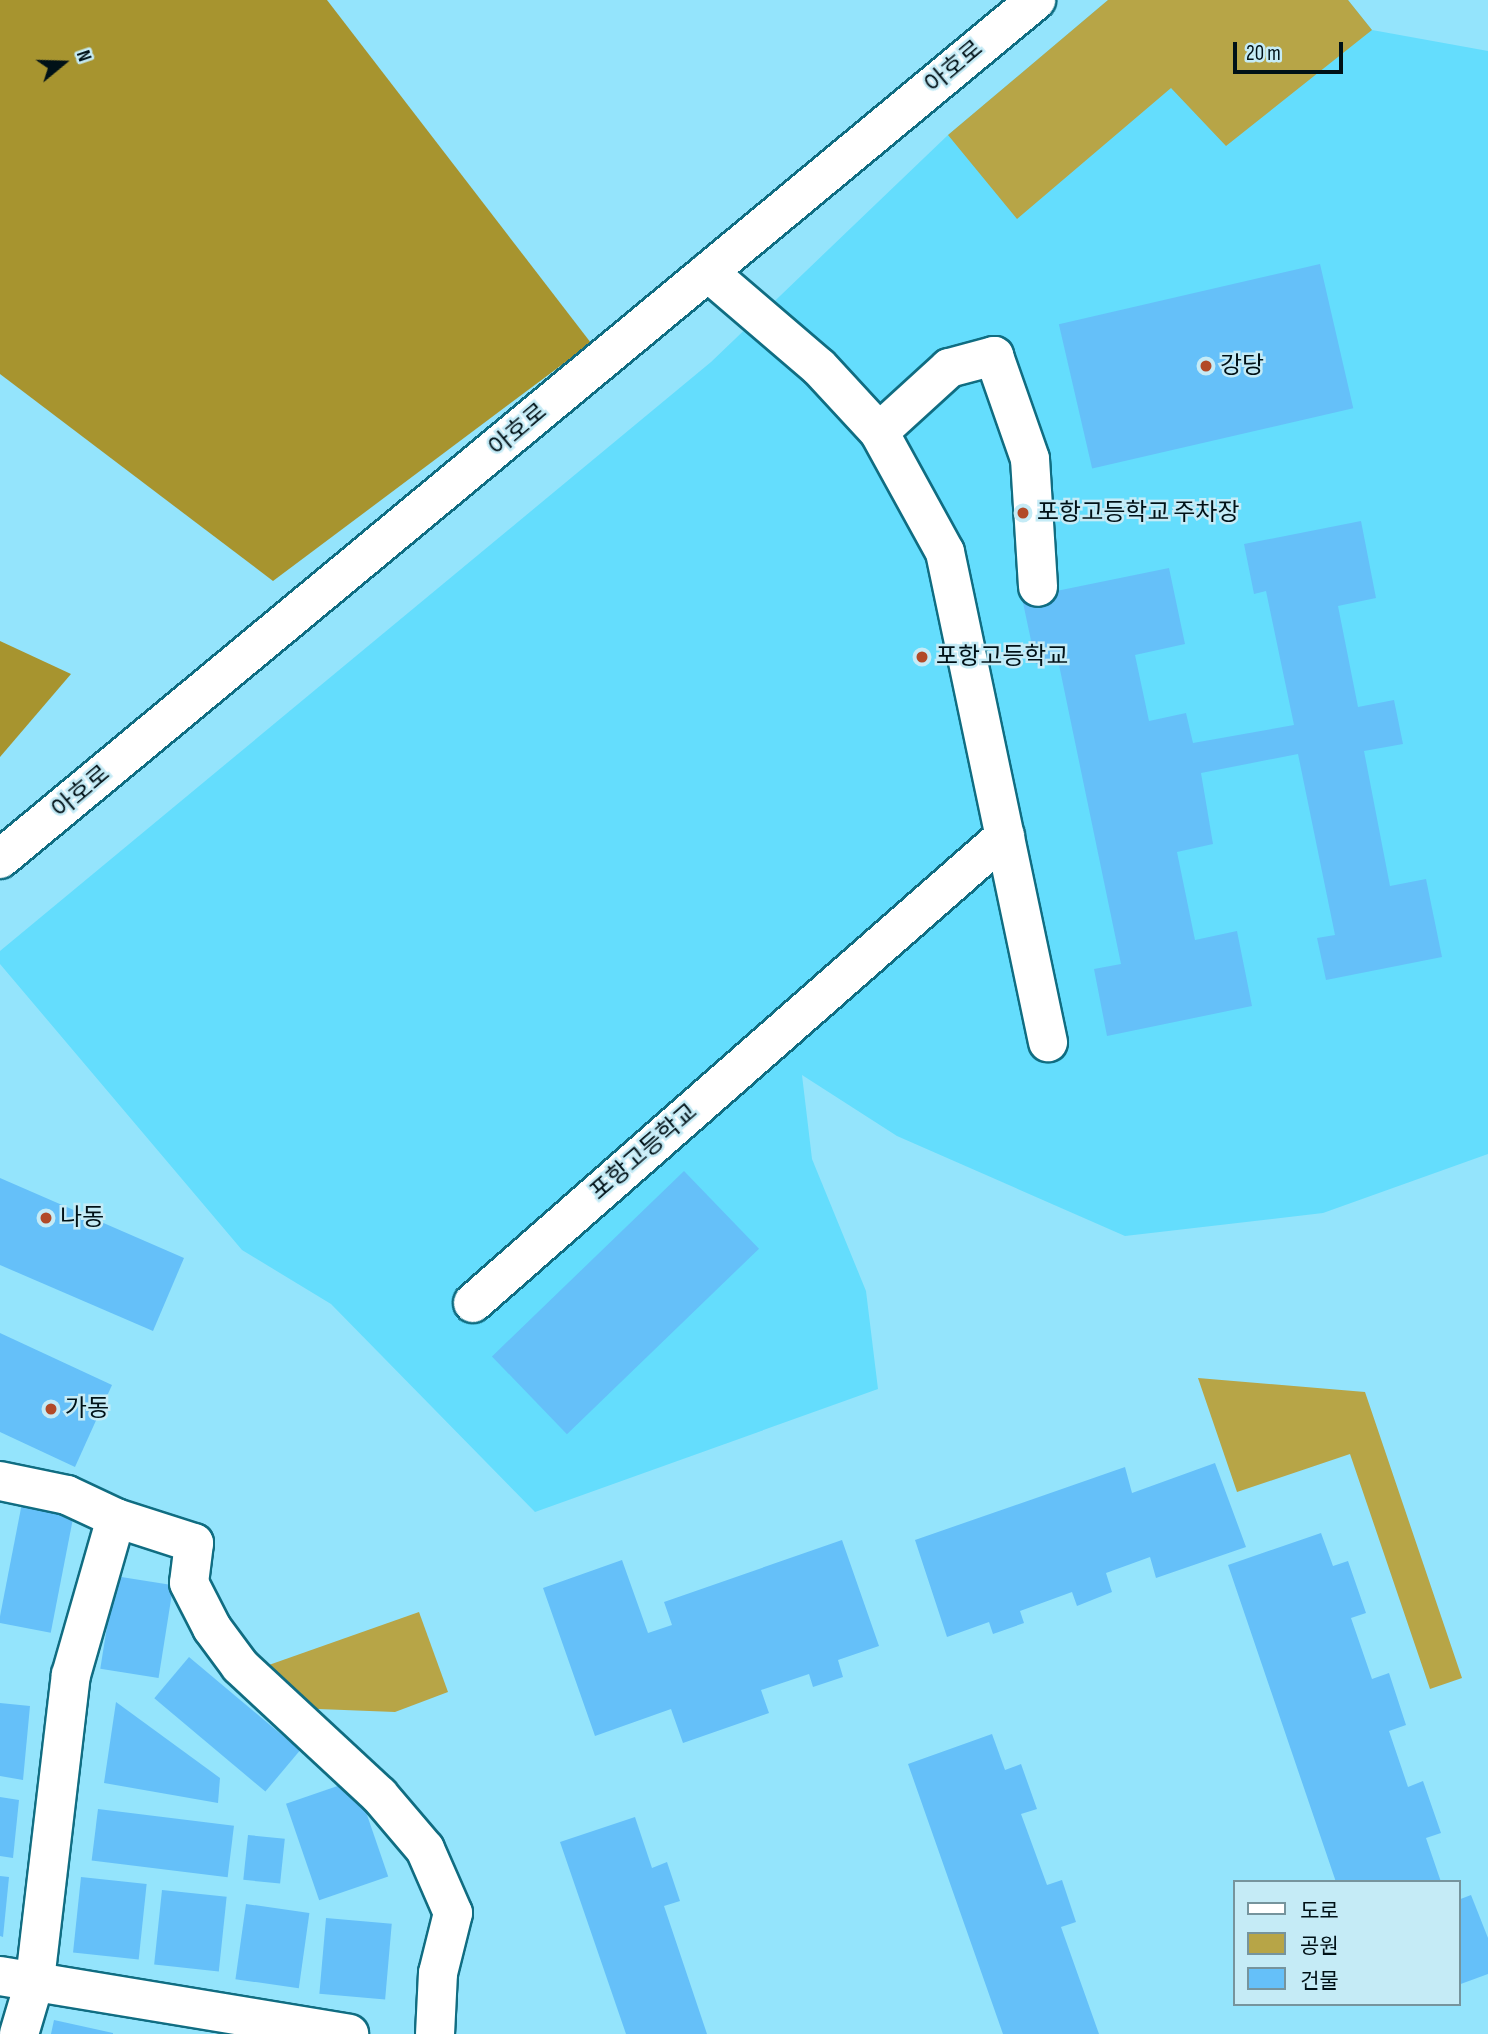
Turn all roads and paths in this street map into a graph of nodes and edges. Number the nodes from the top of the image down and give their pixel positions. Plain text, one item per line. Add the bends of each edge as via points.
1 (1036, 0) edge
2 (708, 272) junction
3 (878, 432) junction
4 (1038, 587) dead end
5 (1005, 836) junction
6 (0, 859) edge
7 (1048, 1042) dead end
8 (473, 1303) dead end
9 (0, 1480) edge
10 (117, 1518) junction
11 (17, 1978) edge
12 (325, 2032) edge
13 (19, 2034) edge
14 (435, 2034) edge

1 - 2 main road, 아호로
2 - 3 main road via 819,367
2 - 6 main road, 아호로
3 - 4 main road via 949,368 994,356 1030,459
3 - 5 main road via 945,552
5 - 7 main road
5 - 8 main road, 포항고등학교
9 - 10 main road via 67,1495
10 - 11 main road via 71,1675
10 - 14 main road via 194,1543 189,1583 212,1628 240,1666 379,1795 425,1849 453,1913 438,1973
11 - 12 main road
11 - 13 main road

